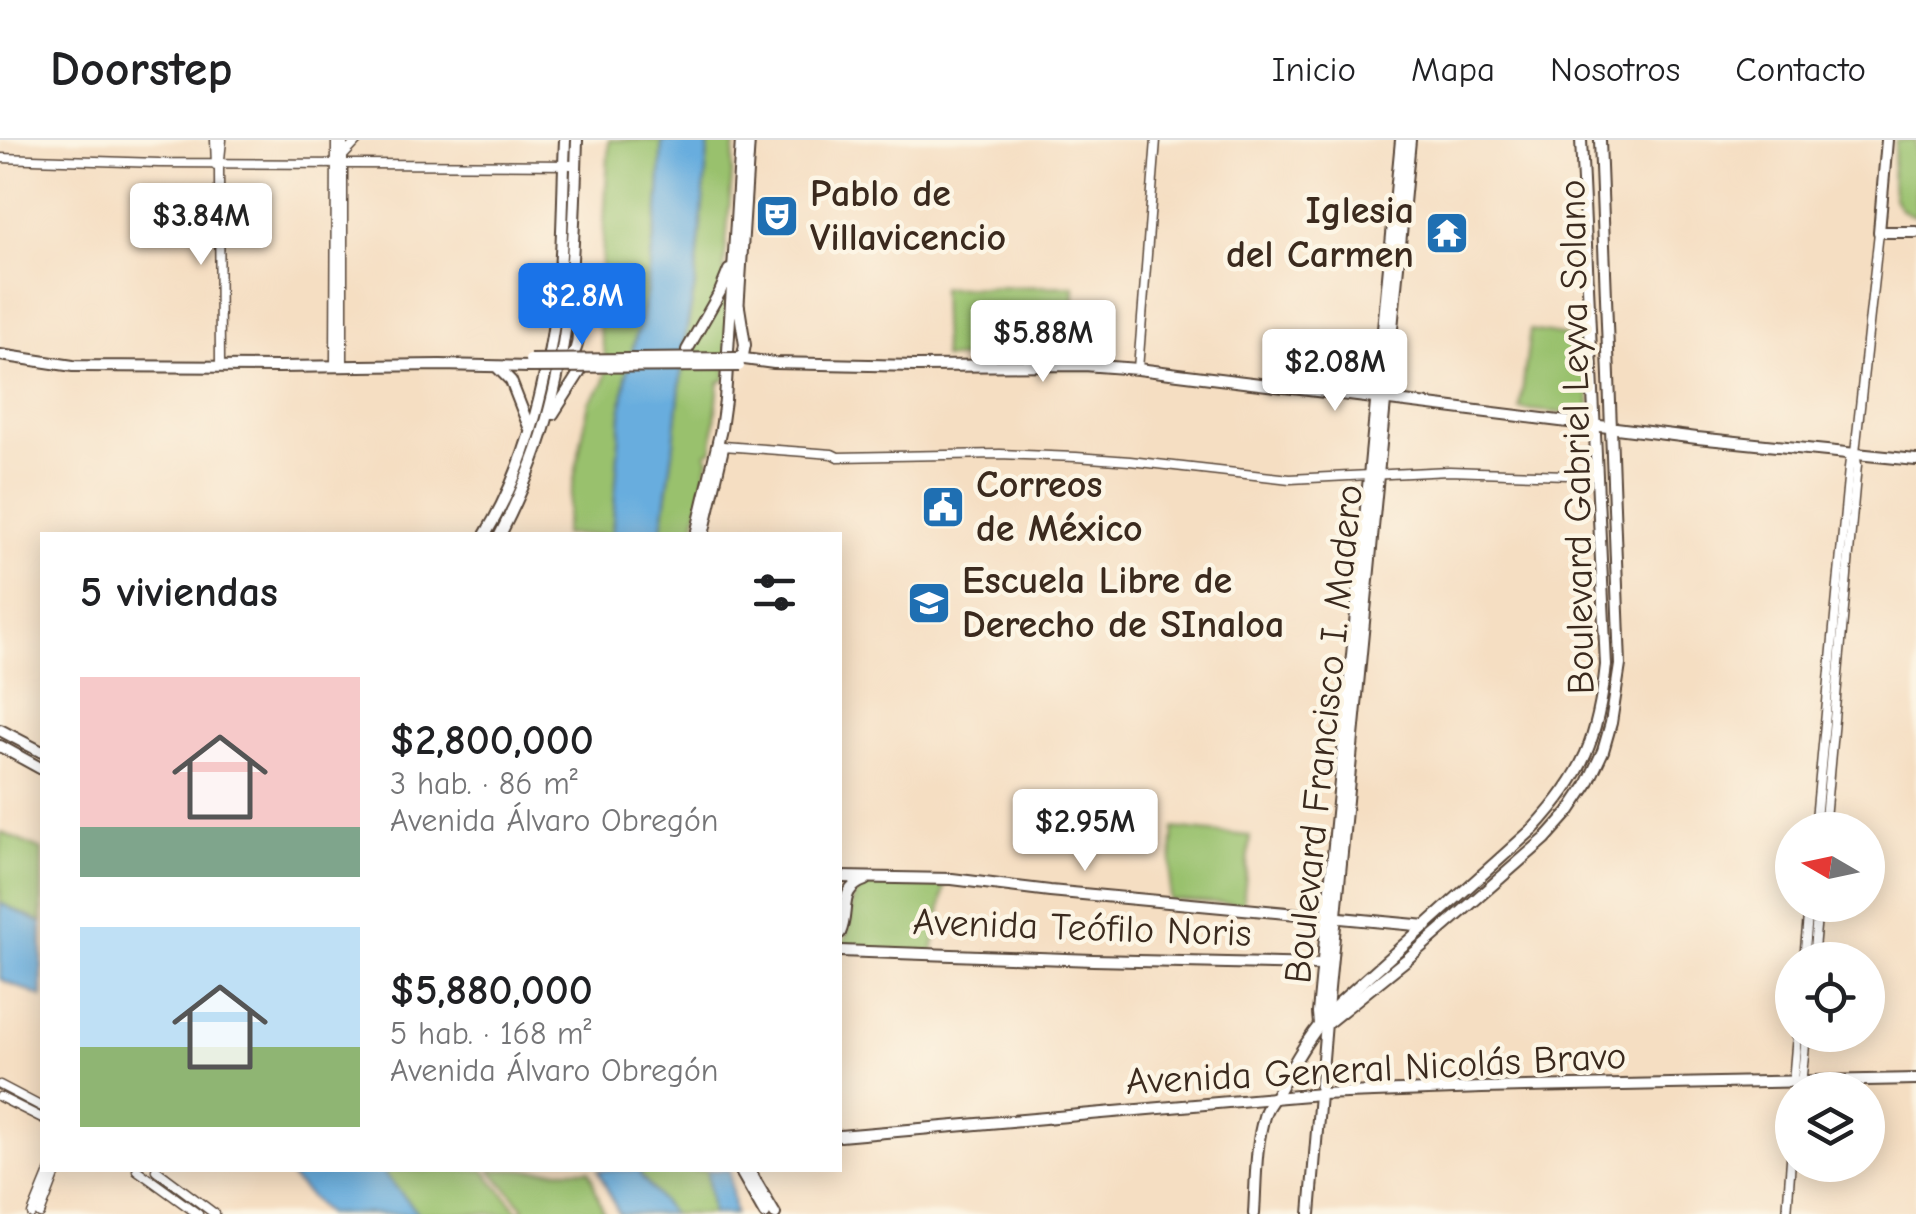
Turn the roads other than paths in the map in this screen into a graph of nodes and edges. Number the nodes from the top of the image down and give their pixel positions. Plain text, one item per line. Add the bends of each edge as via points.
1 (218, 140) edge
2 (340, 140) edge
3 (358, 140) edge
4 (565, 140) edge
5 (577, 140) edge
6 (741, 140) edge
7 (749, 140) edge
8 (1156, 140) edge
9 (1401, 140) edge
10 (1410, 140) edge
11 (1581, 140) edge
12 (1600, 140) edge
13 (1886, 140) edge
14 (0, 158) edge
15 (341, 162) junction
16 (570, 164) junction
17 (219, 165) junction
18 (1879, 232) junction
19 (1916, 232) edge
20 (734, 256) junction
21 (569, 290) junction
22 (739, 306) junction
23 (0, 355) edge
24 (687, 358) junction
25 (568, 360) junction
26 (739, 360) junction
27 (440, 364) junction
28 (530, 364) junction
29 (339, 366) junction
30 (713, 366) junction
31 (220, 367) junction
32 (497, 367) junction
33 (583, 367) junction
34 (1138, 369) junction
35 (541, 390) junction
36 (1381, 400) junction
37 (722, 418) junction
38 (1594, 425) junction
39 (1611, 427) junction
40 (544, 428) junction
41 (530, 430) junction
42 (724, 446) junction
43 (1855, 454) junction
44 (1916, 460) edge
45 (1374, 474) junction
46 (1597, 476) junction
47 (487, 532) edge
48 (501, 532) edge
49 (697, 532) edge
50 (704, 532) edge
51 (0, 730) edge
52 (0, 746) edge
53 (40, 751) edge
54 (40, 767) edge
55 (1818, 812) edge
56 (1826, 812) edge
57 (842, 877) edge
58 (877, 878) junction
59 (1331, 916) junction
60 (1425, 926) junction
61 (1444, 927) junction
62 (842, 928) edge
63 (842, 951) edge
64 (1322, 966) junction
65 (1324, 1022) junction
66 (1916, 1079) edge
67 (1885, 1081) edge
68 (0, 1086) edge
69 (1775, 1086) edge
70 (1320, 1094) junction
71 (1276, 1097) junction
72 (0, 1098) edge
73 (40, 1106) edge
74 (40, 1117) edge
75 (842, 1136) edge
76 (52, 1172) edge
77 (52, 1172) edge
78 (140, 1172) edge
79 (159, 1172) edge
80 (741, 1172) edge
81 (750, 1172) edge
82 (1789, 1182) edge
83 (194, 1197) junction
84 (188, 1205) junction
85 (32, 1214) edge
86 (40, 1214) edge
87 (198, 1214) edge
88 (215, 1214) edge
89 (765, 1214) edge
90 (775, 1214) edge
91 (1257, 1214) edge
92 (1308, 1214) edge
93 (1787, 1214) edge

1 - 17 street
2 - 15 street
3 - 15 street
4 - 16 main road
5 - 16 main road
6 - 20 main road
7 - 22 main road
8 - 34 street
9 - 36 main road, Boulevard Francisco I. Madero
10 - 36 main road, Boulevard Francisco I. Madero
11 - 38 main road, Boulevard Gabriel Leyva Solano
12 - 39 main road, Boulevard Gabriel Leyva Solano
13 - 18 main road
14 - 17 street
15 - 16 street
15 - 17 street
15 - 29 street
16 - 21 main road
16 - 35 main road
17 - 31 street
18 - 19 main road
18 - 43 street
20 - 24 main road
20 - 37 main road
21 - 25 main road via 578,344
21 - 40 main road
22 - 26 main road via 745,348
22 - 42 main road
23 - 31 main road via 60,365
24 - 25 main road, bridge
24 - 26 main road, bridge
25 - 28 main road, bridge
26 - 30 main road, bridge
26 - 34 main road
27 - 28 main road
27 - 29 main road
27 - 32 main road
28 - 32 main road
28 - 33 main road, bridge
28 - 35 main road via 518,378 518,390 528,399
29 - 31 main road
30 - 33 main road, bridge
30 - 37 main road via 722,377
32 - 41 main road via 511,381
33 - 40 main road
34 - 36 main road
35 - 41 main road
36 - 38 main road
36 - 45 main road, Boulevard Francisco I. Madero
37 - 49 main road
38 - 39 main road
38 - 46 main road, Boulevard Gabriel Leyva Solano
39 - 43 main road
39 - 61 main road, Boulevard Gabriel Leyva Solano via 1620,665 1603,751 1558,825
40 - 48 main road
41 - 47 main road
42 - 45 street via 838,457 1076,457 1290,479
42 - 50 main road
43 - 44 main road
43 - 55 street via 1848,468
43 - 56 street
45 - 46 street
45 - 59 main road, Boulevard Francisco I. Madero
46 - 60 main road, Boulevard Gabriel Leyva Solano via 1606,665 1590,745 1545,816
51 - 53 main road
52 - 54 main road
57 - 58 main road
58 - 59 main road via 952,879
58 - 62 main road via 848,892
59 - 60 main road
59 - 64 main road, Boulevard Francisco I. Madero
59 - 65 main road, Boulevard Francisco I. Madero
60 - 61 main road
60 - 65 main road, Boulevard Gabriel Leyva Solano
61 - 65 main road, Boulevard Gabriel Leyva Solano
63 - 64 main road, Avenida Teófilo Noris
64 - 65 main road, Boulevard Francisco I. Madero via 1318,1013
65 - 70 main road, Boulevard Francisco I. Madero
65 - 71 main road, Boulevard Gabriel Leyva Solano
66 - 67 main road, Avenida General Nicolás Bravo
68 - 73 street
69 - 70 main road, Avenida General Nicolás Bravo
70 - 71 main road, Avenida General Nicolás Bravo
70 - 92 main road, Boulevard Francisco I. Madero
71 - 75 main road, Avenida General Nicolás Bravo
71 - 91 main road, Boulevard Gabriel Leyva Solano via 1262,1122
72 - 74 street
76 - 85 street
77 - 86 street
78 - 84 street
79 - 83 street
80 - 89 main road
81 - 90 main road
82 - 93 street
83 - 84 street
83 - 88 street
84 - 87 street

